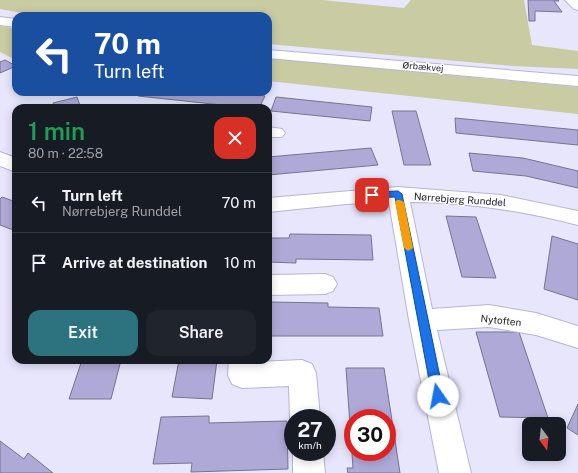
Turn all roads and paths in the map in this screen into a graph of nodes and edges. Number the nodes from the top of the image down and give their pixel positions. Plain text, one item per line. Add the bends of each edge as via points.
1 (571, 0) edge
2 (578, 6) edge
3 (0, 21) edge
4 (12, 22) edge
5 (272, 54) edge
6 (578, 81) edge
7 (0, 158) edge
8 (12, 164) edge
9 (398, 194) junction
10 (272, 204) edge
11 (578, 218) edge
12 (325, 284) dead end
13 (272, 285) edge
14 (422, 320) junction
15 (578, 337) edge
16 (242, 364) edge
17 (304, 409) edge
18 (308, 461) edge
19 (309, 473) edge
20 (455, 473) edge

1 - 2 street
3 - 4 street
5 - 6 street, Ørbækvej
7 - 8 street
9 - 10 street, Nørrebjerg Runddel via 324,198
9 - 11 street, Nørrebjerg Runddel via 474,198 544,208
9 - 14 street
12 - 13 street
14 - 15 street, Nytoften via 489,316 536,324
14 - 20 street
16 - 17 street via 242,375 302,373
18 - 19 street

